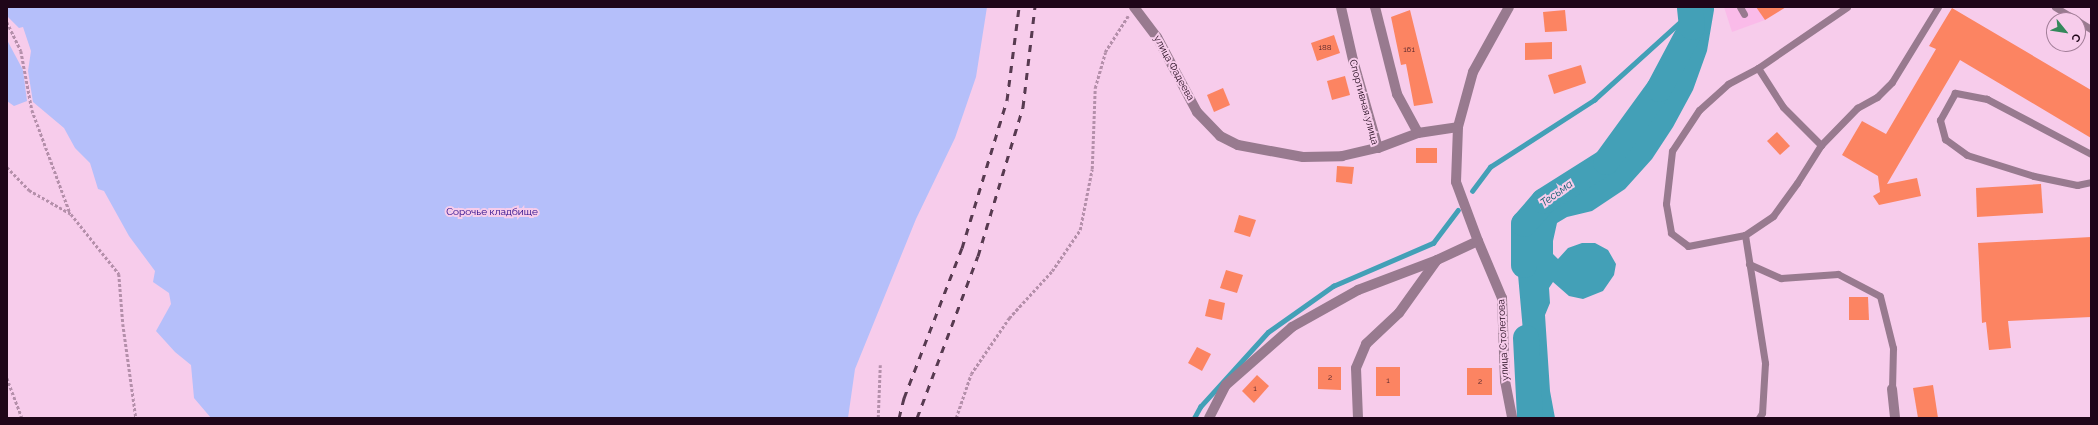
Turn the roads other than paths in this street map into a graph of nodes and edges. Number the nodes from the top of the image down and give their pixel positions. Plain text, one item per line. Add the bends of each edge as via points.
1 (1341, 7) edge
2 (1375, 7) edge
3 (1509, 7) edge
4 (1740, 7) edge
5 (1846, 7) edge
6 (1938, 7) edge
7 (1132, 10) edge
8 (1744, 14) dead end
9 (1758, 68) junction
10 (1197, 112) joint
11 (1458, 127) junction
12 (1418, 133) junction
13 (1821, 145) junction
14 (1378, 148) junction
15 (2091, 154) edge
16 (2091, 182) edge
17 (1744, 235) junction
18 (1478, 241) junction
19 (1437, 260) junction
20 (1749, 264) junction
21 (1892, 389) joint
22 (1209, 418) edge
23 (1358, 418) edge
24 (1512, 418) edge
25 (1759, 418) edge
26 (1895, 418) edge

1 - 14 street, Спортивная улица
2 - 12 street via 1397,94
3 - 11 street via 1473,72
4 - 8 lane
5 - 9 lane
6 - 13 lane via 1892,82 1877,97 1857,108
7 - 10 street, улица Фадеева via 1157,37
9 - 13 lane via 1783,107
9 - 17 lane via 1728,84 1699,110 1672,151 1666,204 1671,233 1688,246
10 - 14 street, Спортивная улица via 1220,136 1238,145 1303,157 1342,156
11 - 12 street
11 - 18 street, улица Столетова via 1456,182
12 - 14 street
13 - 17 lane via 1773,216
15 - 16 lane via 1988,98 1955,93 1940,120 1945,139 1967,155 2041,178 2077,186
17 - 20 lane
18 - 19 street
18 - 24 street, улица Столетова via 1502,298 1505,381
19 - 22 street via 1358,290 1292,327 1226,385
19 - 23 street via 1400,313 1366,344 1356,368
20 - 21 lane via 1781,278 1838,274 1880,296 1893,348
20 - 25 lane via 1765,363 1762,413
21 - 26 street

